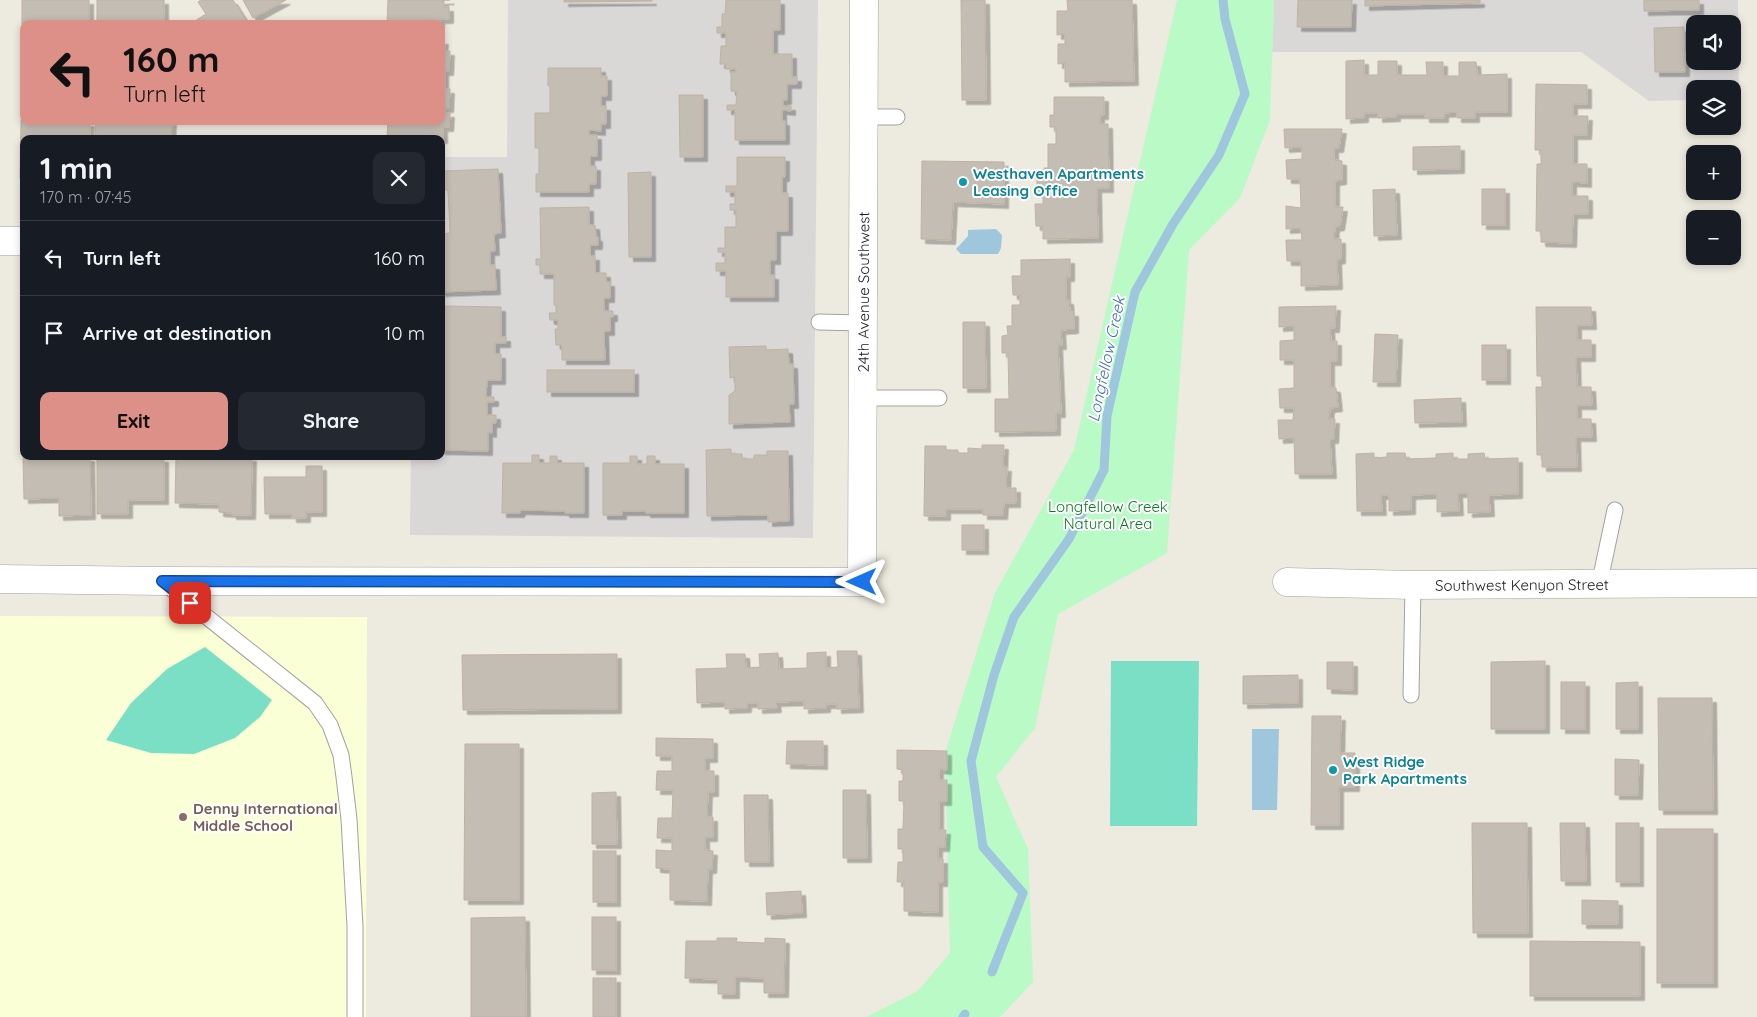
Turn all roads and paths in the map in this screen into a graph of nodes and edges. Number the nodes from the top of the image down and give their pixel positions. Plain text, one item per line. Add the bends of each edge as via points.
1 (864, 0) edge
2 (863, 117) junction
3 (897, 117) dead end
4 (0, 240) edge
5 (20, 241) edge
6 (819, 322) dead end
7 (862, 323) junction
8 (862, 398) junction
9 (939, 398) dead end
10 (1615, 510) dead end
11 (0, 579) edge
12 (162, 581) junction
13 (1287, 582) dead end
14 (1757, 583) edge
15 (1413, 585) junction
16 (1599, 585) junction
17 (1411, 695) dead end
18 (354, 1017) edge

1 - 2 street, 24th Avenue Southwest
2 - 3 lane
2 - 7 street, 24th Avenue Southwest
4 - 5 street
6 - 7 lane
7 - 8 street, 24th Avenue Southwest
8 - 9 lane
8 - 12 street, 24th Avenue Southwest via 862,582
10 - 16 lane
11 - 12 street
12 - 18 lane via 314,703 330,725 341,755 349,819 355,926
13 - 15 street, Southwest Kenyon Street
14 - 16 street, Southwest Kenyon Street
15 - 16 street, Southwest Kenyon Street
15 - 17 lane

